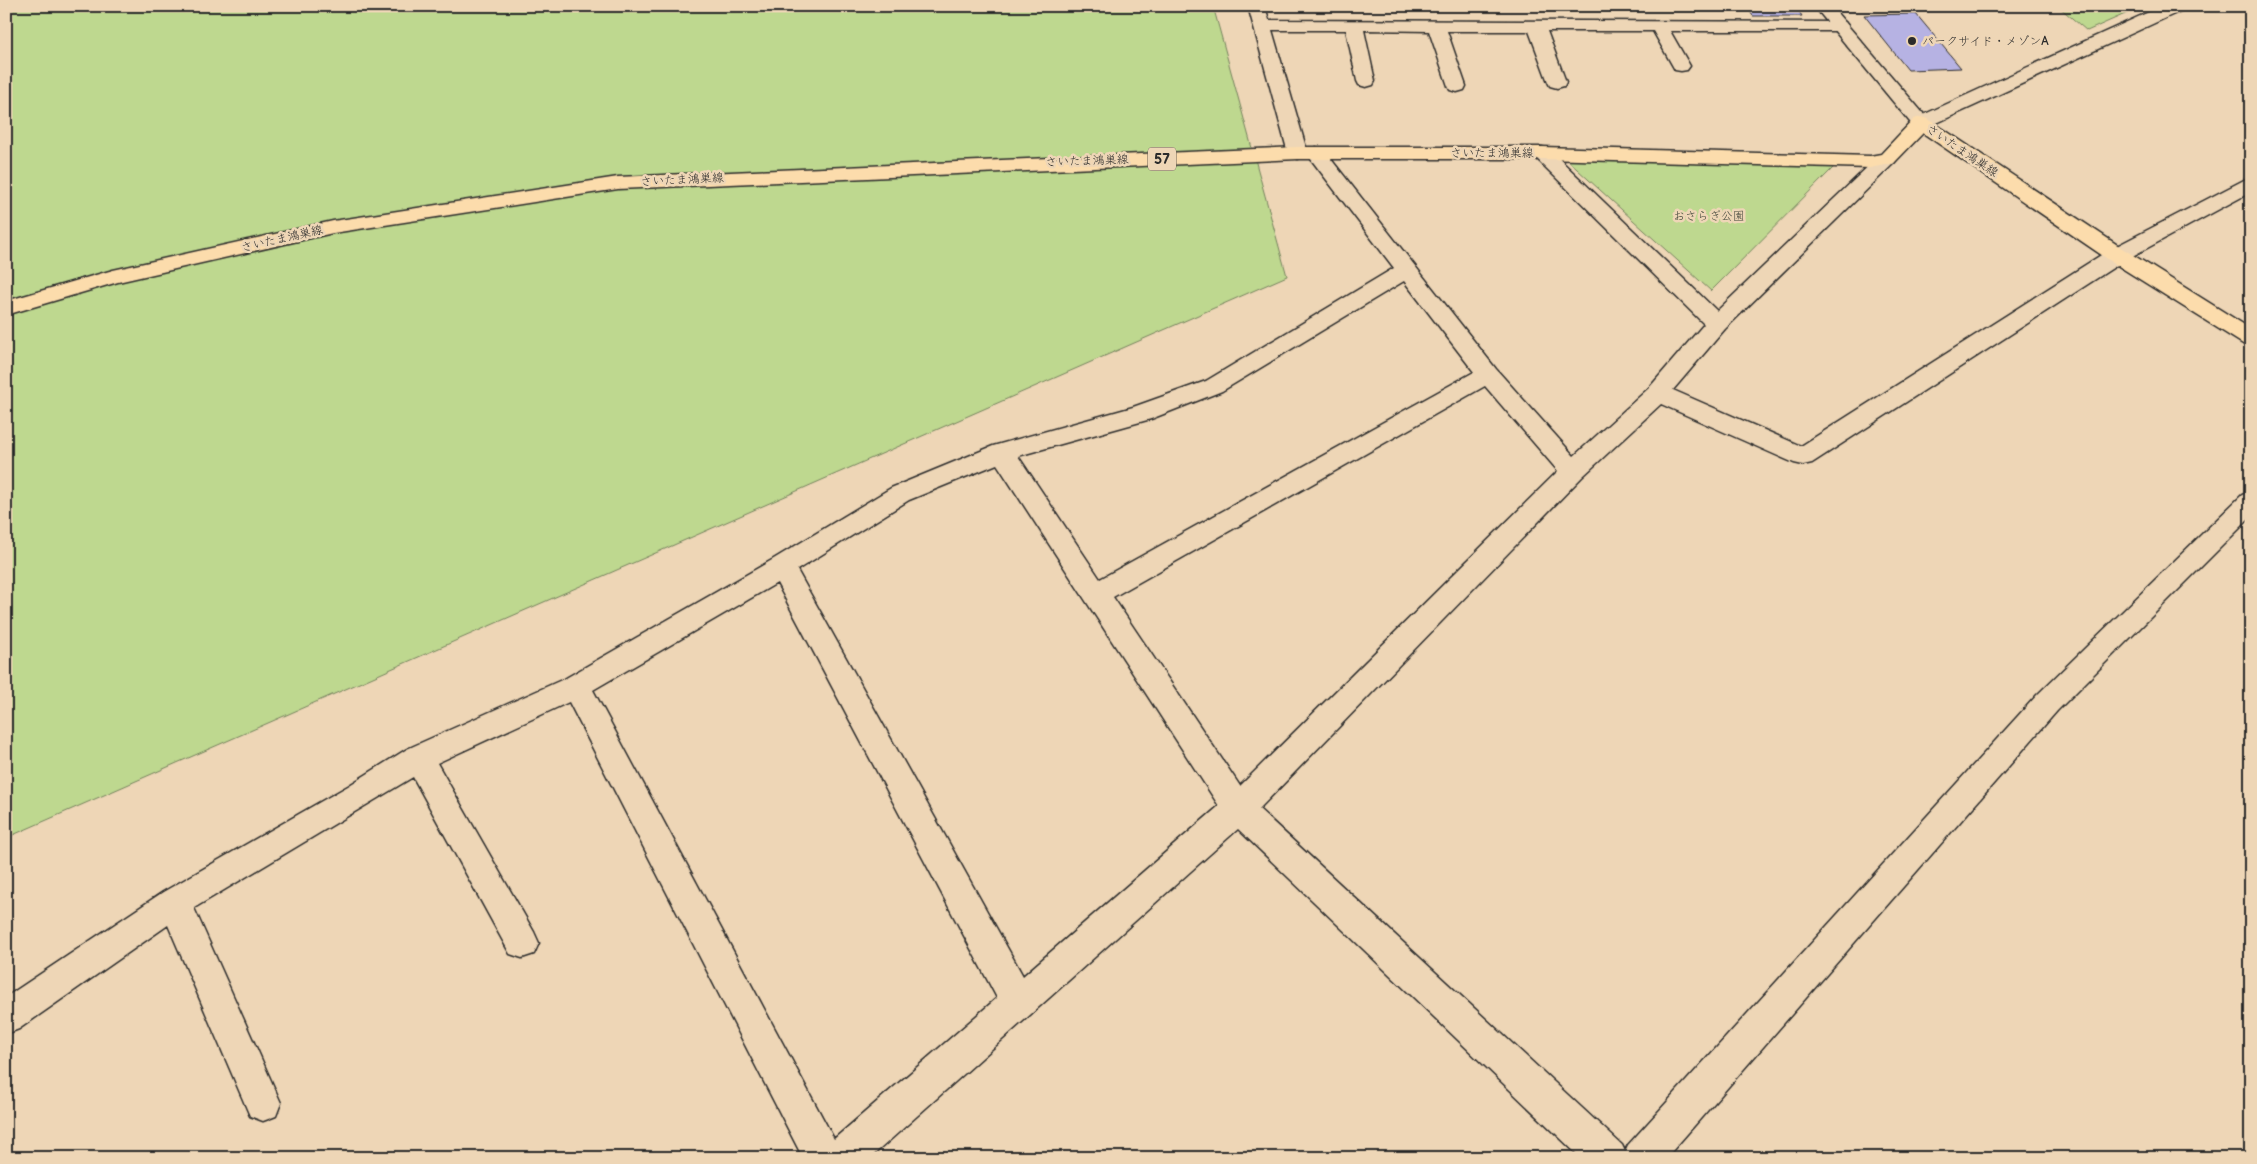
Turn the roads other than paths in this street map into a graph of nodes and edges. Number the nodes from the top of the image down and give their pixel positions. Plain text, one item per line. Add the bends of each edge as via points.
1 (1256, 6) edge
2 (1822, 6) edge
3 (2177, 6) edge
4 (1260, 25) junction
5 (1354, 25) junction
6 (1436, 25) junction
7 (1536, 26) junction
8 (1659, 26) junction
9 (1839, 26) junction
10 (1681, 66) dead end
11 (1366, 81) dead end
12 (1557, 82) dead end
13 (1457, 86) dead end
14 (1921, 123) junction
15 (1307, 153) junction
16 (1542, 153) junction
17 (1888, 159) junction
18 (2251, 184) edge
19 (2117, 256) junction
20 (1406, 270) junction
21 (6, 308) edge
22 (1717, 324) junction
23 (2251, 339) edge
24 (1488, 374) junction
25 (1658, 393) junction
26 (1002, 452) junction
27 (1573, 472) junction
28 (2251, 501) edge
29 (782, 567) junction
30 (1096, 594) junction
31 (576, 686) junction
32 (418, 758) junction
33 (1238, 809) junction
34 (175, 902) junction
35 (522, 943) dead end
36 (1018, 1002) junction
37 (6, 1017) edge
38 (263, 1103) dead end
39 (823, 1158) edge
40 (841, 1158) edge
41 (1609, 1158) edge
42 (1641, 1158) edge

1 - 4 street
2 - 9 street
3 - 14 street
4 - 5 street
4 - 15 street
5 - 6 street
5 - 11 street
6 - 7 street
6 - 13 street
7 - 8 street
7 - 12 street
8 - 9 street
8 - 10 street
9 - 14 street
14 - 17 main road, さいたま鴻巣線
14 - 19 main road, さいたま鴻巣線
15 - 16 main road, さいたま鴻巣線 / 57
15 - 20 street
15 - 21 main road, さいたま鴻巣線 / 57 via 618,183 334,227 113,277
16 - 17 main road, さいたま鴻巣線 / 57 via 1870,162
16 - 22 street
17 - 22 street
18 - 19 street
19 - 23 main road, さいたま鴻巣線
19 - 25 street via 1803,457
20 - 24 street
20 - 26 street via 1214,386 1142,413
22 - 25 street
24 - 27 street
24 - 30 street
25 - 27 street
26 - 29 street via 900,494
26 - 30 street
27 - 33 street
28 - 42 street via 2047,703
29 - 31 street
29 - 36 street
30 - 33 street
31 - 32 street
31 - 39 street
32 - 34 street
32 - 35 street
33 - 36 street
33 - 41 street
34 - 37 street
34 - 38 street
36 - 40 street

